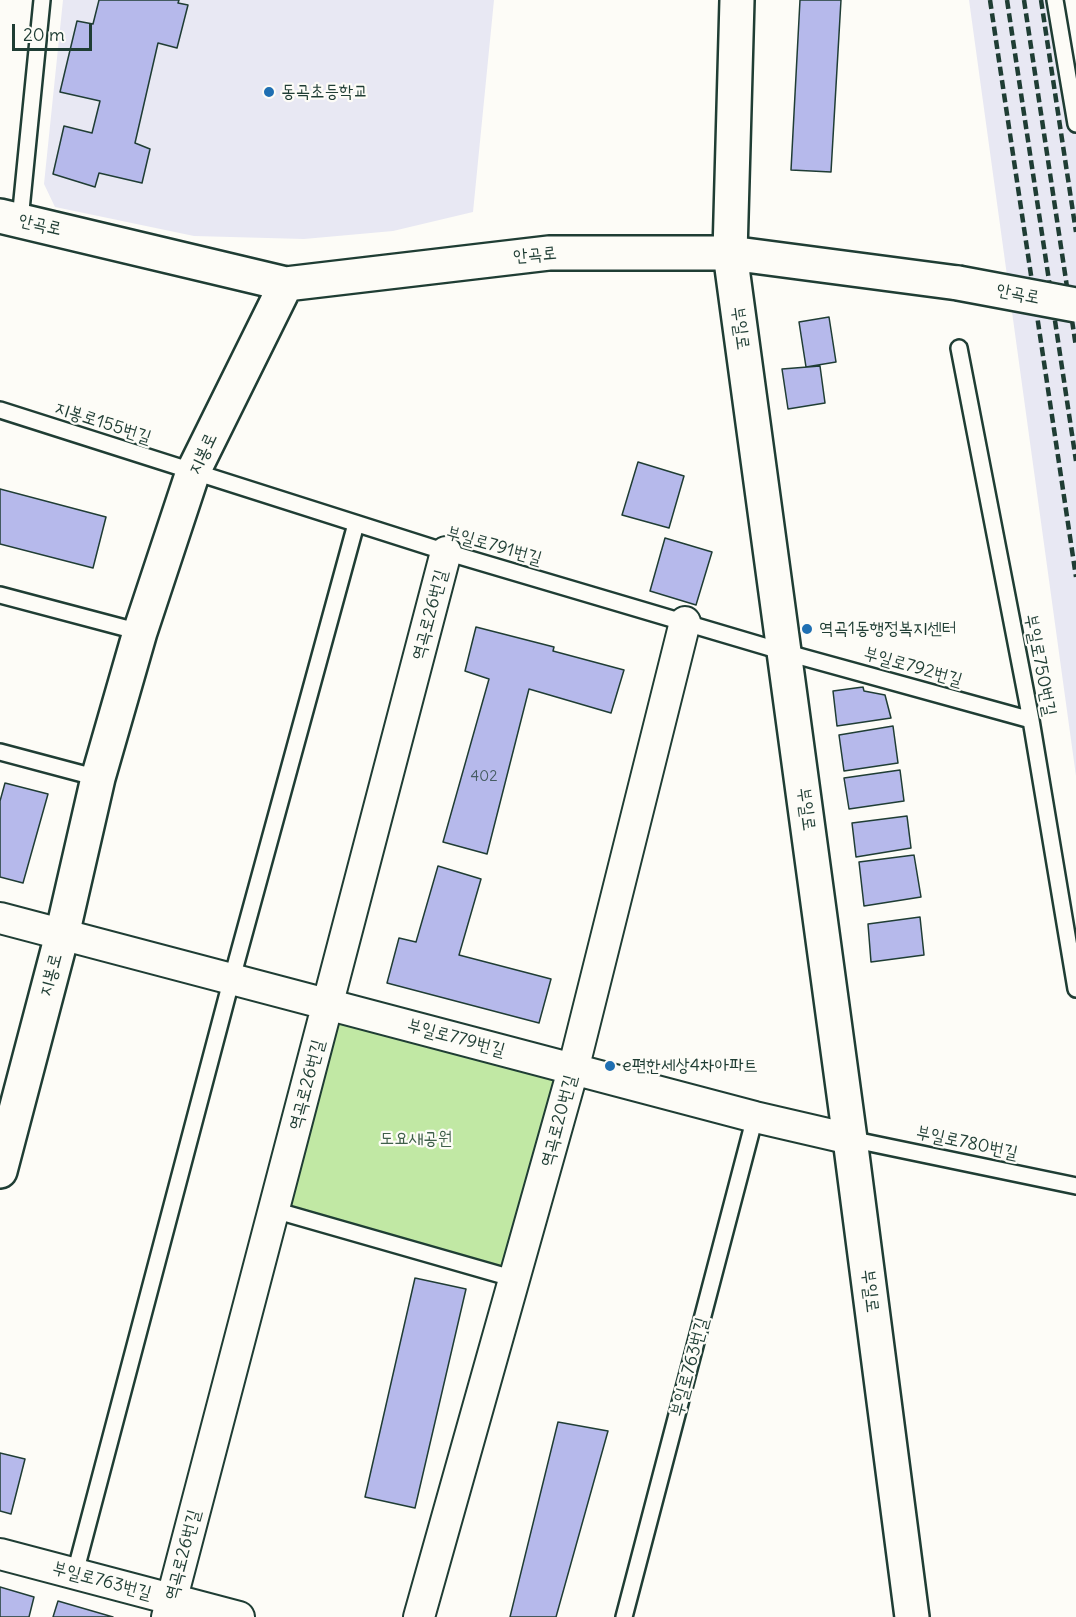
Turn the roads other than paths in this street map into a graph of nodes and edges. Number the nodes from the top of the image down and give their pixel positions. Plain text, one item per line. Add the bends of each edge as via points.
1 (42, 0) edge
2 (737, 0) edge
3 (1055, 0) edge
4 (1076, 124) edge
5 (10, 218) edge
6 (730, 253) junction
7 (286, 284) junction
8 (1076, 305) edge
9 (959, 348) dead end
10 (0, 410) edge
11 (193, 472) junction
12 (356, 524) junction
13 (446, 552) junction
14 (0, 595) edge
15 (685, 622) junction
16 (140, 632) junction
17 (784, 652) junction
18 (1031, 720) junction
19 (0, 752) edge
20 (98, 778) junction
21 (0, 918) edge
22 (62, 935) junction
23 (232, 978) junction
24 (1076, 989) edge
25 (329, 1003) junction
26 (573, 1070) junction
27 (755, 1118) junction
28 (850, 1139) junction
29 (0, 1171) edge
30 (1076, 1186) edge
31 (274, 1210) junction
32 (515, 1279) junction
33 (0, 1554) edge
34 (75, 1574) junction
35 (169, 1608) edge
36 (239, 1617) edge
37 (419, 1617) edge
38 (624, 1617) edge
39 (912, 1617) edge

1 - 5 lane
2 - 6 street, 부일로
3 - 4 lane
5 - 7 street, 안곡로
6 - 7 street, 안곡로 via 549,253
6 - 8 street, 안곡로, bridge via 958,283
6 - 17 street, 부일로
7 - 11 street, 지봉로
9 - 18 lane, 부일로750번길
10 - 11 lane, 지봉로155번길
11 - 12 lane, 부일로791번길
11 - 16 street, 지봉로
12 - 13 lane, 부일로791번길
12 - 23 lane
13 - 15 lane, 부일로791번길
13 - 25 street, 역곡로26번길
14 - 16 lane
15 - 17 lane, 부일로791번길
15 - 26 street, 역곡로20번길
16 - 20 street, 지봉로
17 - 18 lane, 부일로792번길
17 - 28 street, 부일로
18 - 24 lane, 부일로750번길
19 - 20 lane
20 - 22 street, 지봉로
21 - 22 street, 부일로779번길
22 - 23 street, 부일로779번길
22 - 29 street, 지봉로
23 - 25 street, 부일로779번길
23 - 34 lane
25 - 26 street, 부일로779번길
25 - 31 street, 역곡로26번길
26 - 27 street, 부일로779번길
26 - 32 street, 역곡로20번길
27 - 28 street, 부일로779번길
27 - 38 lane, 부일로763번길
28 - 30 lane, 부일로780번길
28 - 39 street, 부일로
31 - 32 lane
31 - 35 street, 역곡로26번길
32 - 37 street, 역곡로20번길
33 - 34 street, 부일로763번길
34 - 35 street, 부일로763번길
35 - 36 street, 부일로763번길

